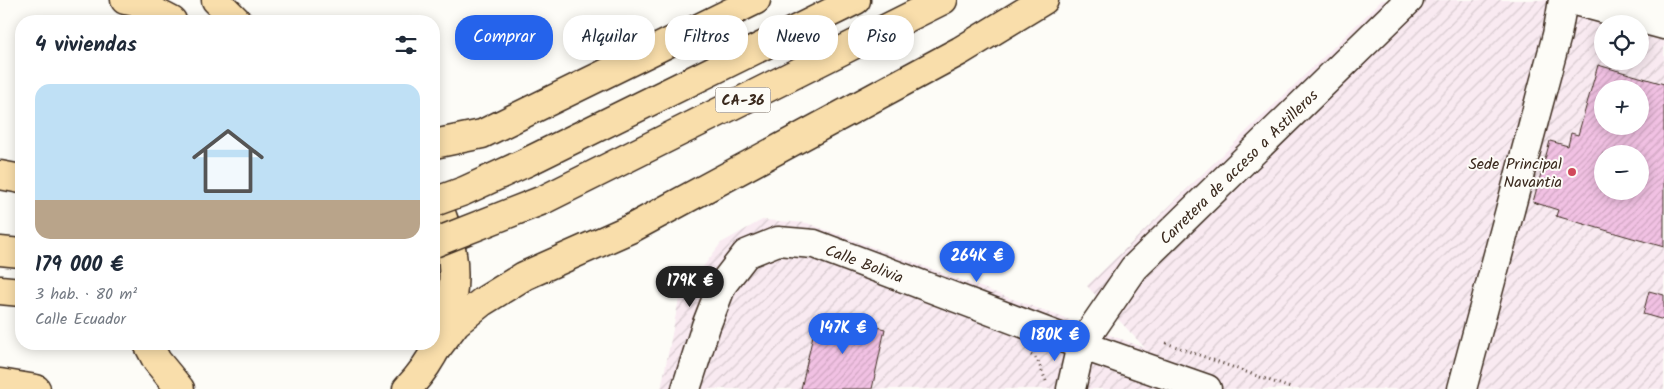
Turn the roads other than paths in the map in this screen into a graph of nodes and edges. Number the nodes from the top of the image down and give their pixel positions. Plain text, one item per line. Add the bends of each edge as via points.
1 (125, 0) edge
2 (216, 0) edge
3 (756, 0) edge
4 (856, 0) edge
5 (942, 0) edge
6 (1044, 0) edge
7 (1409, 0) edge
8 (1563, 0) edge
9 (1571, 0) edge
10 (1656, 0) edge
11 (161, 15) edge
12 (231, 15) edge
13 (1624, 15) edge
14 (1630, 15) edge
15 (1649, 21) edge
16 (1664, 25) edge
17 (440, 143) edge
18 (0, 175) edge
19 (15, 178) edge
20 (440, 199) edge
21 (440, 213) edge
22 (440, 241) edge
23 (0, 251) edge
24 (15, 252) edge
25 (0, 290) edge
26 (15, 291) edge
27 (440, 340) edge
28 (1081, 345) junction
29 (151, 350) edge
30 (437, 350) edge
31 (430, 369) edge
32 (0, 383) edge
33 (36, 389) edge
34 (180, 389) edge
35 (407, 389) edge
36 (686, 389) edge
37 (1071, 389) edge
38 (1207, 389) edge
39 (1462, 389) edge

1 - 11 main road
2 - 12 main road
3 - 17 main road via 482,134
4 - 20 main road, CA-36, bridge via 527,162
5 - 22 main road, CA-36, bridge via 543,200
6 - 31 main road via 960,51 632,228 524,276 456,323
7 - 28 street, Carretera de acceso a Astilleros via 1134,268
8 - 39 street via 1557,35
9 - 13 street
10 - 14 street
15 - 16 street
18 - 19 main road
21 - 27 main road via 448,232 454,271 450,311
23 - 24 main road
25 - 26 main road
28 - 36 street, Calle Bolivia via 814,244 778,241 746,254 722,285
28 - 37 street
28 - 38 street, Calle Bolivia
29 - 34 main road
30 - 31 main road
31 - 35 main road
32 - 33 main road

